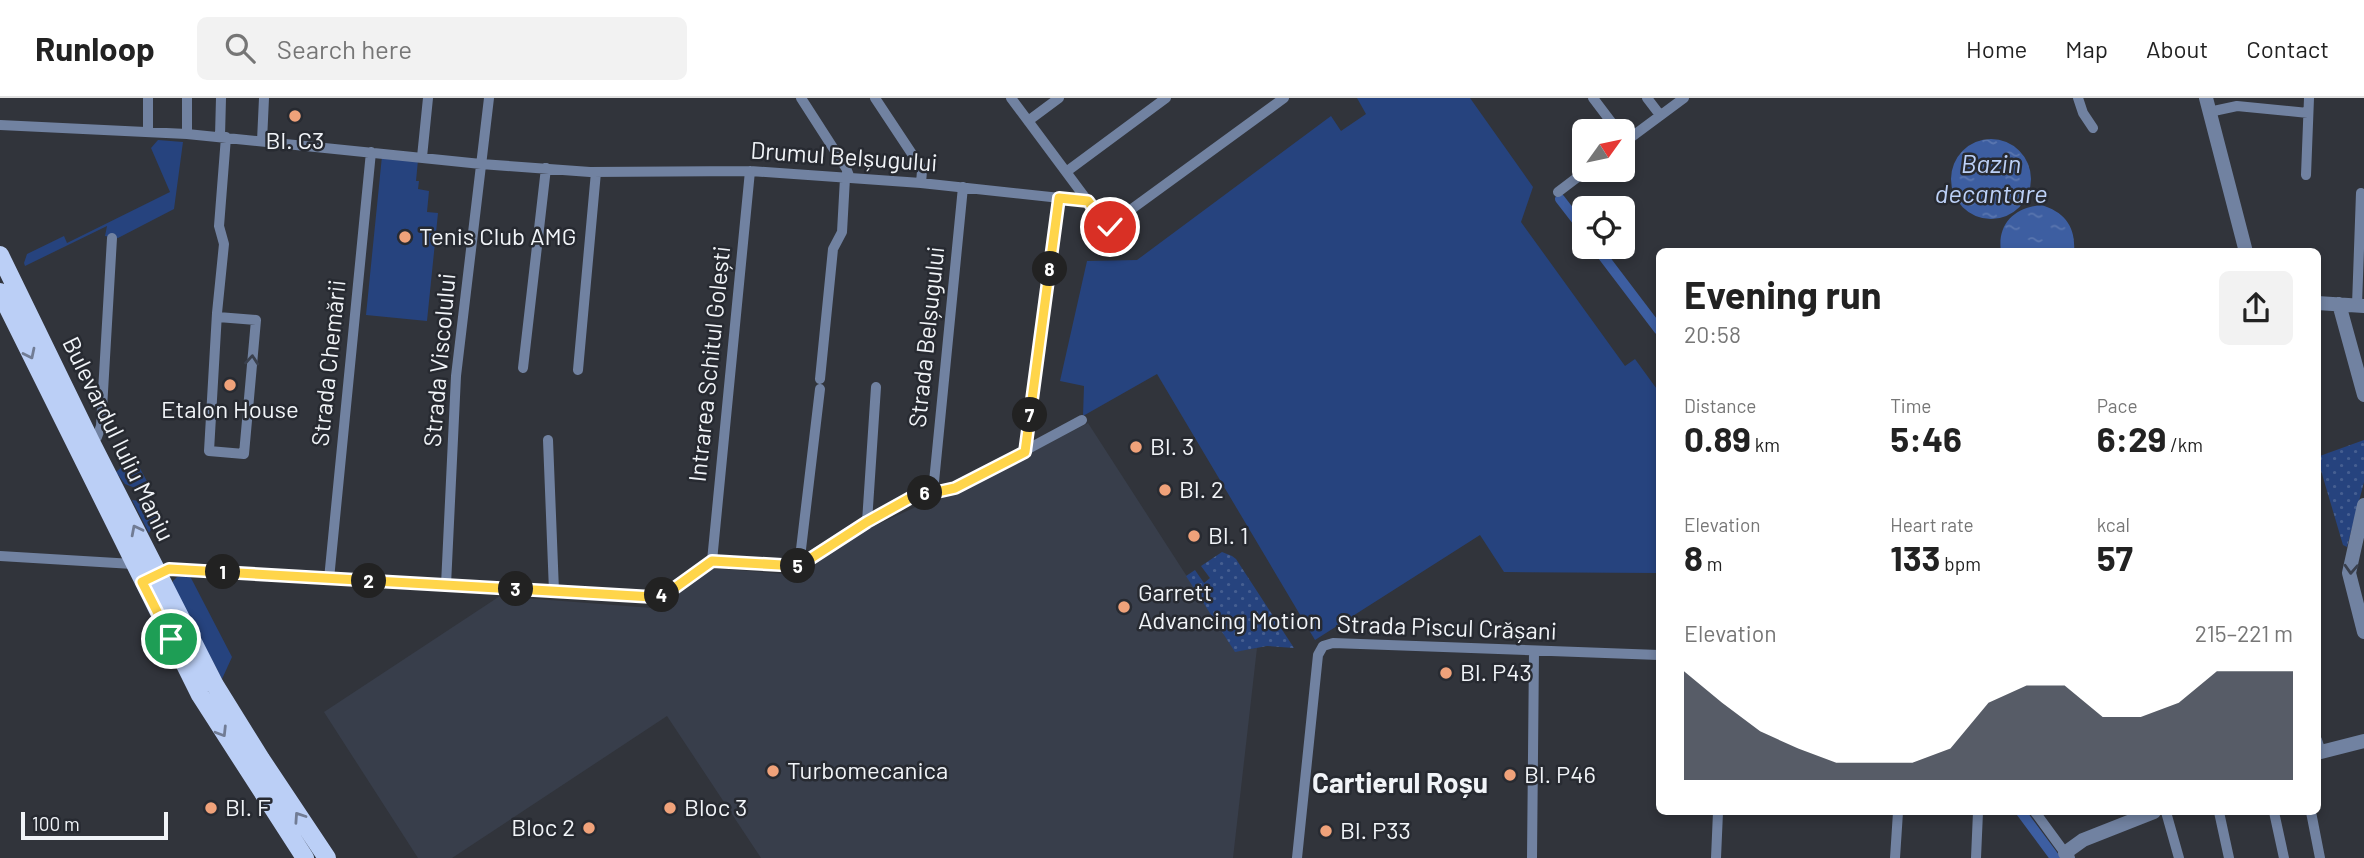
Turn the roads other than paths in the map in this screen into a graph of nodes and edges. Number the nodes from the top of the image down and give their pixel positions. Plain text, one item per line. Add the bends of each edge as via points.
1 (148, 98) edge
2 (187, 98) edge
3 (221, 98) edge
4 (264, 98) edge
5 (428, 98) edge
6 (489, 98) edge
7 (801, 98) edge
8 (875, 98) edge
9 (1011, 98) edge
10 (1059, 98) edge
11 (1167, 98) edge
12 (1284, 98) edge
13 (1593, 98) edge
14 (1647, 98) edge
15 (1684, 98) edge
16 (2078, 98) edge
17 (2309, 98) edge
18 (2208, 105) edge
19 (2308, 113) junction
20 (1660, 115) junction
21 (1609, 119) edge
22 (1028, 121) junction
23 (0, 125) edge
24 (2093, 128) dead end
25 (148, 132) junction
26 (1635, 133) edge
27 (187, 134) junction
28 (223, 137) junction
29 (262, 141) junction
30 (371, 152) junction
31 (422, 157) junction
32 (481, 164) junction
33 (546, 169) junction
34 (1065, 170) junction
35 (750, 171) junction
36 (596, 172) junction
37 (2306, 175) dead end
38 (847, 178) junction
39 (1572, 181) edge
40 (920, 183) junction
41 (963, 187) junction
42 (1558, 192) dead end
43 (2361, 193) dead end
44 (1059, 198) junction
45 (1088, 201) junction
46 (112, 238) dead end
47 (2245, 248) edge
48 (0, 255) edge
49 (0, 292) edge
50 (2321, 303) edge
51 (2339, 304) junction
52 (2361, 306) edge
53 (6, 316) edge
54 (218, 317) junction
55 (523, 368) dead end
56 (578, 370) dead end
57 (876, 387) dead end
58 (2364, 395) edge
59 (1082, 419) dead end
60 (548, 440) dead end
61 (84, 446) junction
62 (1025, 452) junction
63 (933, 492) junction
64 (2364, 505) edge
65 (867, 522) junction
66 (0, 556) edge
67 (712, 561) junction
68 (133, 564) junction
69 (799, 566) junction
70 (150, 578) junction
71 (329, 579) junction
72 (446, 585) junction
73 (554, 591) junction
74 (2364, 632) edge
75 (1534, 652) junction
76 (1656, 655) edge
77 (2364, 743) edge
78 (2321, 748) edge
79 (1717, 815) edge
80 (1898, 815) edge
81 (1978, 815) edge
82 (2037, 815) edge
83 (2139, 815) edge
84 (2167, 815) edge
85 (2220, 815) edge
86 (2274, 815) edge
87 (2312, 815) edge
88 (2119, 819) edge
89 (2067, 856) edge
90 (305, 858) edge
91 (327, 858) edge
92 (1297, 858) edge
93 (1532, 858) edge
94 (1716, 858) edge
95 (1895, 858) edge
96 (1976, 858) edge
97 (2179, 858) edge
98 (2229, 858) edge
99 (2284, 858) edge
100 (2320, 858) edge

1 - 25 street
2 - 27 street
3 - 28 street
4 - 29 street
5 - 31 street
6 - 32 street, Strada Viscolului
7 - 38 street via 846,168
8 - 40 street via 920,166
9 - 22 street
10 - 22 street
11 - 34 street
12 - 45 street via 1110,227
13 - 21 street
14 - 20 street
15 - 20 street
16 - 24 street
17 - 19 street
18 - 19 street
18 - 47 street
19 - 37 street
20 - 26 street
22 - 34 street
23 - 25 street, Drumul Belșugului
25 - 27 street, Drumul Belșugului
27 - 28 street, Drumul Belșugului
28 - 29 street, Drumul Belșugului
28 - 54 street via 219,226 224,244
29 - 30 street, Drumul Belșugului
30 - 31 street, Drumul Belșugului
30 - 71 street, Strada Chemării
31 - 32 street, Drumul Belșugului
32 - 33 street, Drumul Belșugului
32 - 72 street, Strada Viscolului via 456,376
33 - 36 street, Drumul Belșugului
33 - 55 street
34 - 45 street
35 - 36 street, Drumul Belșugului
35 - 38 street, Drumul Belșugului
35 - 67 street, Intrarea Schitul Golești
36 - 56 street
38 - 40 street, Drumul Belșugului
38 - 69 street via 842,232 833,249
39 - 42 street
40 - 41 street, Drumul Belșugului
41 - 44 street, Drumul Belșugului
41 - 63 street, Strada Belșugului
43 - 52 street
44 - 45 street, Drumul Belșugului
44 - 62 street
46 - 61 street via 102,426
48 - 61 main road, Bulevardul Iuliu Maniu
49 - 53 main road, Bulevardul Iuliu Maniu
50 - 51 street
51 - 52 street
51 - 58 street
53 -> 61 main road, Bulevardul Iuliu Maniu
54 -> 54 street via 209,451 244,454 256,320
57 - 65 street
59 - 62 street
60 - 73 street
61 - 68 main road, Bulevardul Iuliu Maniu
70 -> 61 main road, Bulevardul Iuliu Maniu
62 - 63 street via 955,488
63 - 65 street via 910,498
64 -> 74 street via 2349,573
65 - 69 street
66 - 68 street
67 - 69 street
67 - 73 street via 659,597
68 - 70 main road, Bulevardul Iuliu Maniu
70 - 71 street via 169,569
70 -> 90 main road, Bulevardul Iuliu Maniu via 208,710
91 -> 70 main road, Bulevardul Iuliu Maniu
71 - 72 street
72 - 73 street
75 - 76 street, Strada Piscul Crășani
75 - 92 street, Strada Piscul Crășani via 1323,646 1318,655
75 - 93 street
77 - 78 street
79 - 94 street
80 - 95 street
81 - 96 street
82 - 89 street
83 - 88 street
84 - 97 street
85 - 98 street
86 - 99 street
87 - 100 street
88 - 89 street

